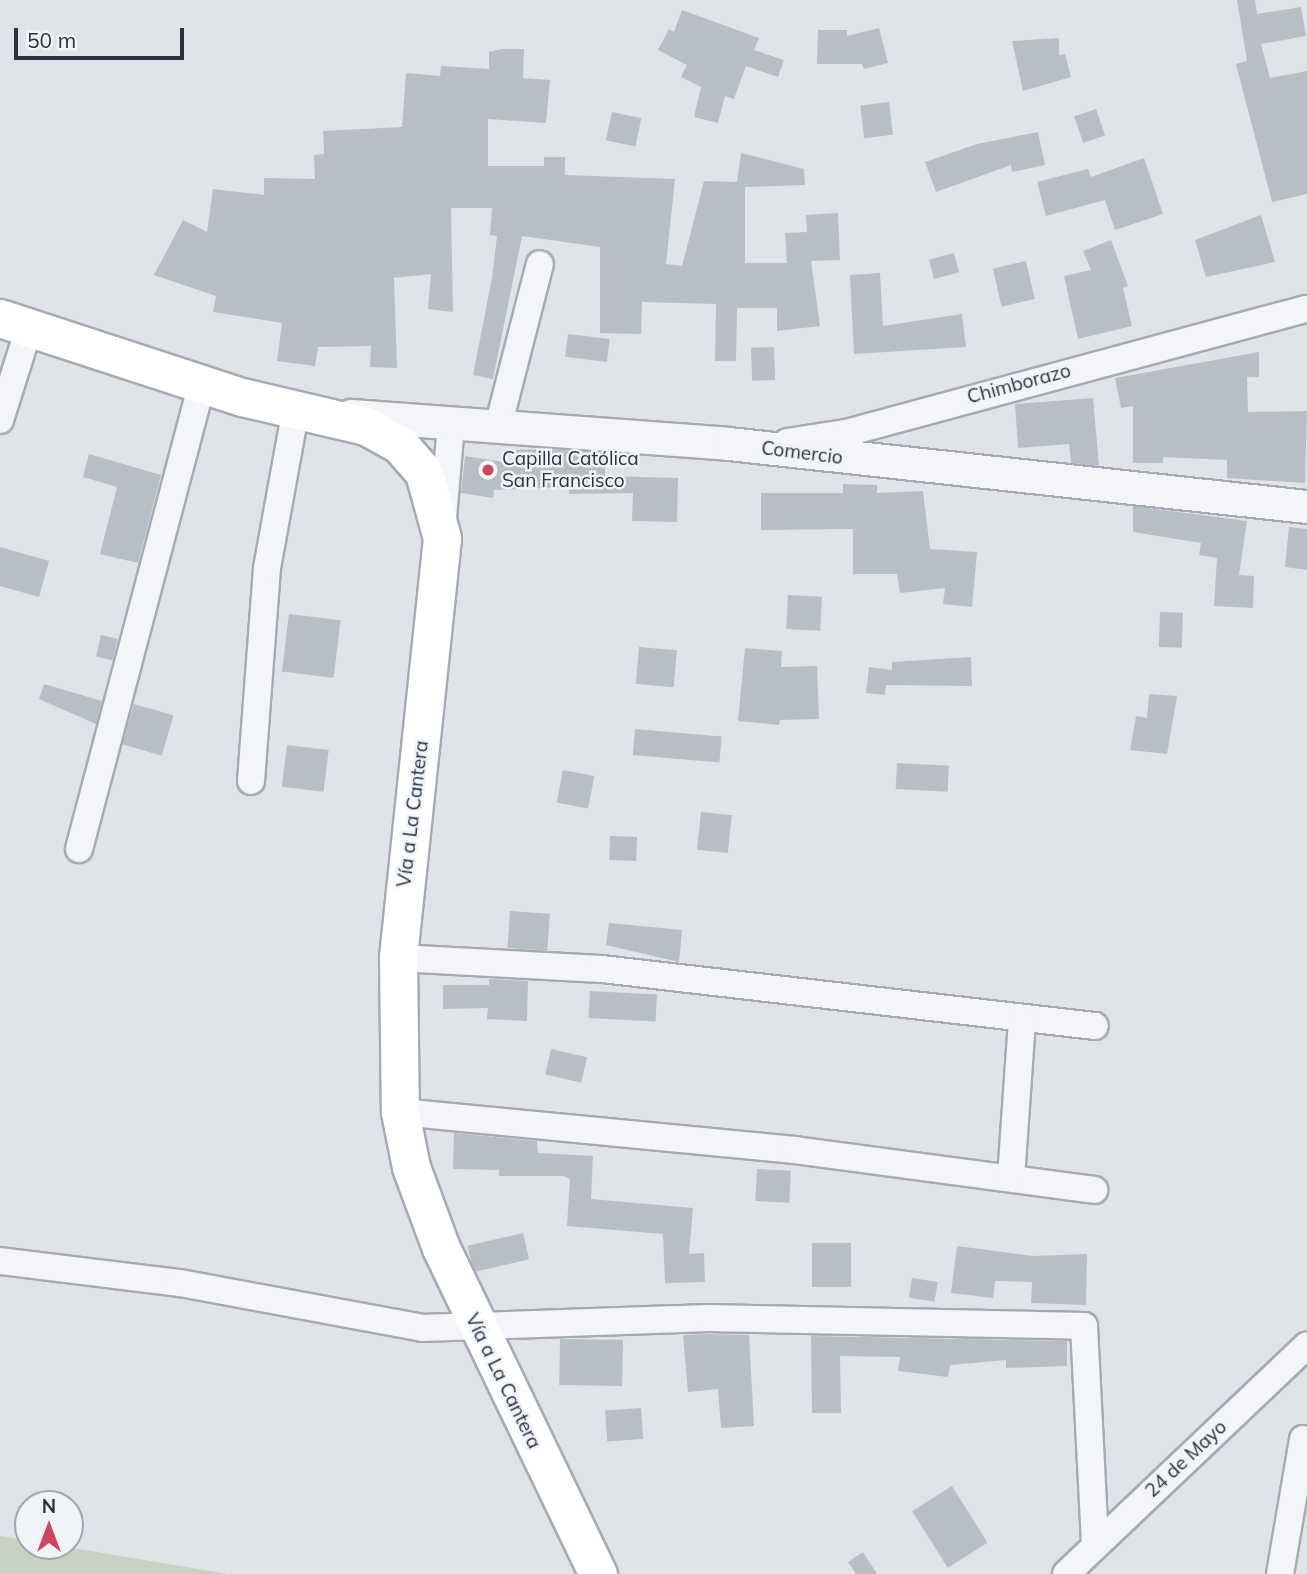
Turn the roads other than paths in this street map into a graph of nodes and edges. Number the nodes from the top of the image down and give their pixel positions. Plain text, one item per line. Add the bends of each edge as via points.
1 (540, 264) dead end
2 (1307, 309) edge
3 (15, 323) edge
4 (202, 383) junction
5 (296, 409) junction
6 (909, 413) junction
7 (0, 420) edge
8 (451, 424) junction
9 (498, 427) junction
10 (729, 444) junction
11 (902, 466) junction
12 (1307, 507) edge
13 (442, 537) junction
14 (251, 781) dead end
15 (79, 849) dead end
16 (398, 958) junction
17 (1021, 1020) junction
18 (1095, 1026) dead end
19 (400, 1112) junction
20 (1011, 1178) junction
21 (1094, 1190) dead end
22 (0, 1261) edge
23 (474, 1322) junction
24 (1307, 1345) edge
25 (1303, 1439) dead end
26 (1095, 1545) junction
27 (598, 1574) edge
28 (1066, 1574) edge
29 (1280, 1574) edge

1 - 9 street
2 - 6 street, Chimborazo
3 - 4 main road, Vía a La Cantera
3 - 7 street
4 - 5 main road, Vía a La Cantera
4 - 15 street
5 - 8 street, Comercio
5 - 13 main road, Vía a La Cantera via 366,426 400,445 431,490
5 - 14 street via 267,568
6 - 10 street, Chimborazo via 814,439
6 - 11 street via 893,436
8 - 9 street, Comercio
8 - 13 street
9 - 10 street, Comercio
10 - 11 street, Comercio
11 - 12 street, Comercio
13 - 16 main road, Vía a La Cantera
16 - 17 street via 601,970
16 - 19 main road, Vía a La Cantera
17 - 18 street
17 - 20 street
19 - 20 street via 795,1150
19 - 23 main road, Vía a La Cantera via 421,1199
20 - 21 street
22 - 23 street via 180,1283 422,1328
23 - 26 street via 709,1318 1084,1326
23 - 27 main road, Vía a La Cantera
24 - 26 street, 24 de Mayo
25 - 29 street
26 - 28 street, 24 de Mayo

